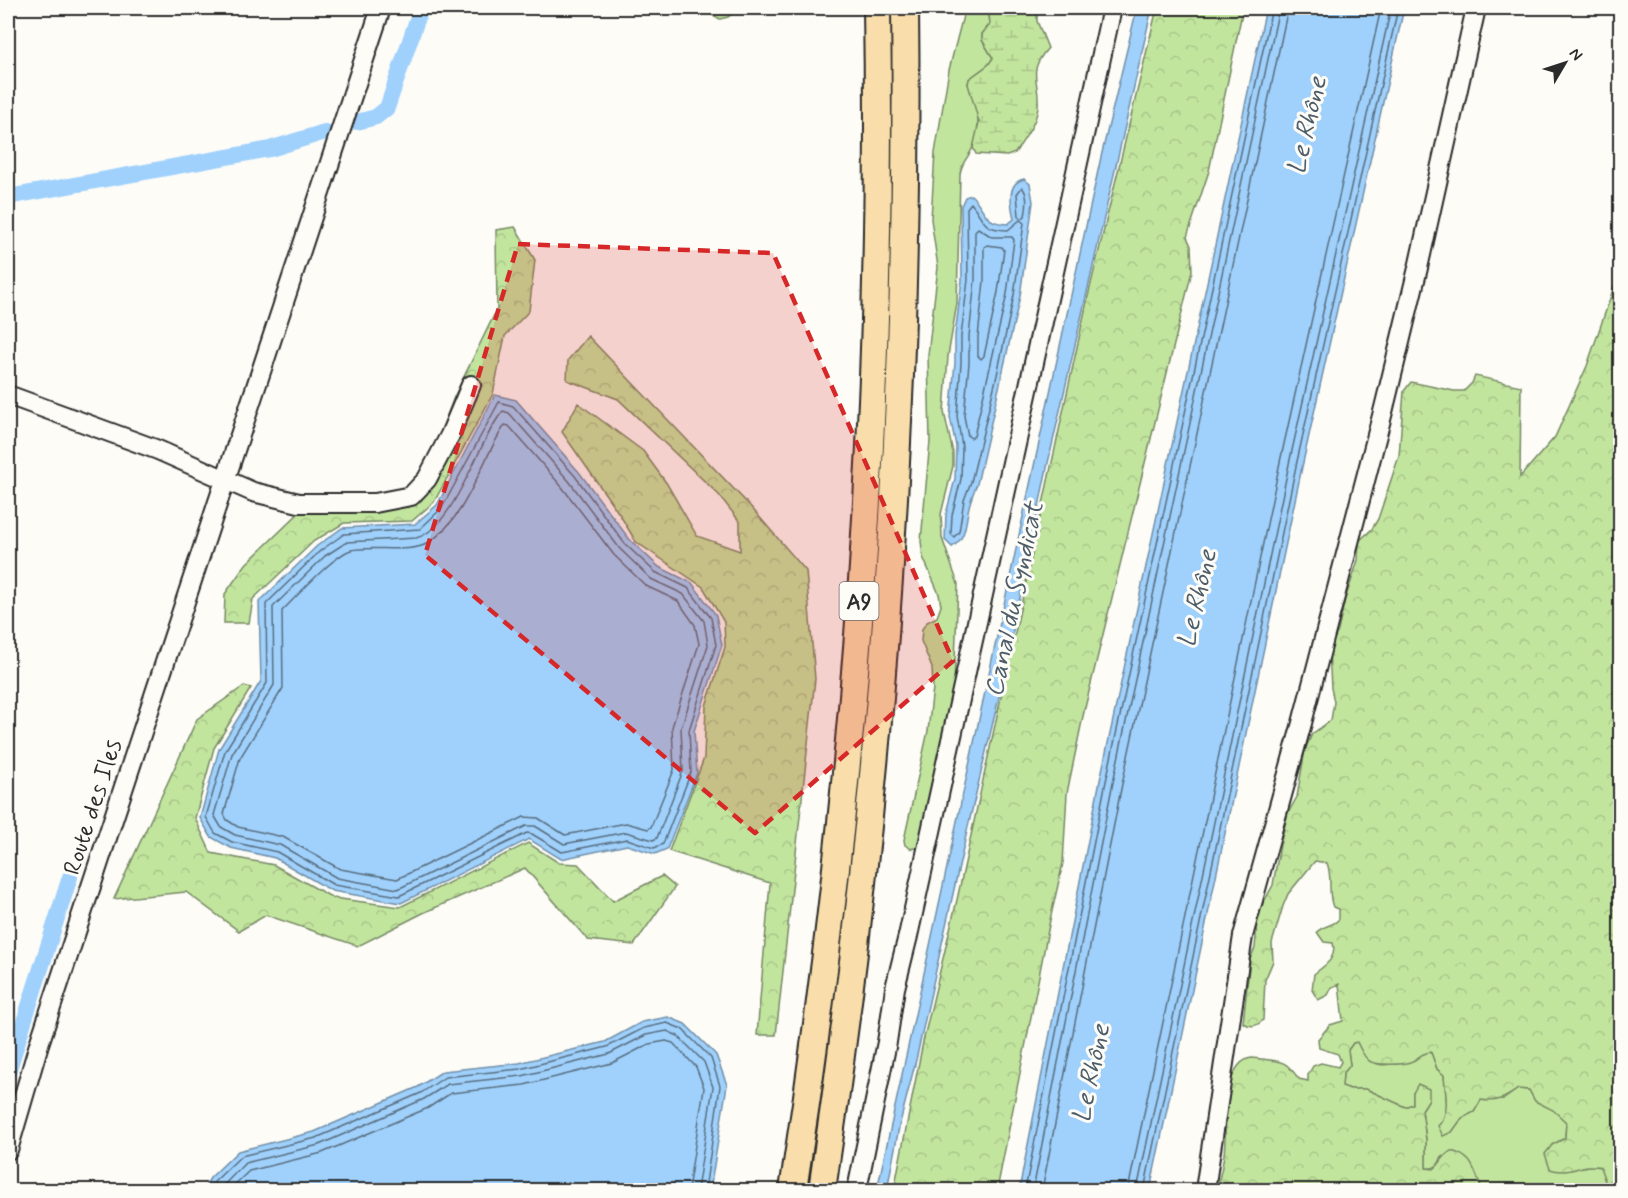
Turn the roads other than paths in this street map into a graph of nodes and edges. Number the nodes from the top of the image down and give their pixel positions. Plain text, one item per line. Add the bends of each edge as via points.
1 (381, 8) edge
2 (877, 8) edge
3 (905, 8) edge
4 (1112, 8) edge
5 (1476, 8) edge
6 (471, 385) dead end
7 (8, 395) edge
8 (225, 479) junction
9 (8, 1150) edge
10 (793, 1191) edge
11 (822, 1191) edge
12 (858, 1191) edge
13 (1205, 1191) edge

1 - 8 street, Route des Iles
2 - 10 highway, A9 via 874,317 859,612 833,890
3 - 11 highway, A9 via 903,308 889,588 862,886
4 - 12 street via 895,988
5 - 13 street via 1386,398 1243,936
6 - 8 street via 446,444 427,479 411,496 375,503 299,503 253,492
7 - 8 street
8 - 9 street, Route des Iles via 39,1044

